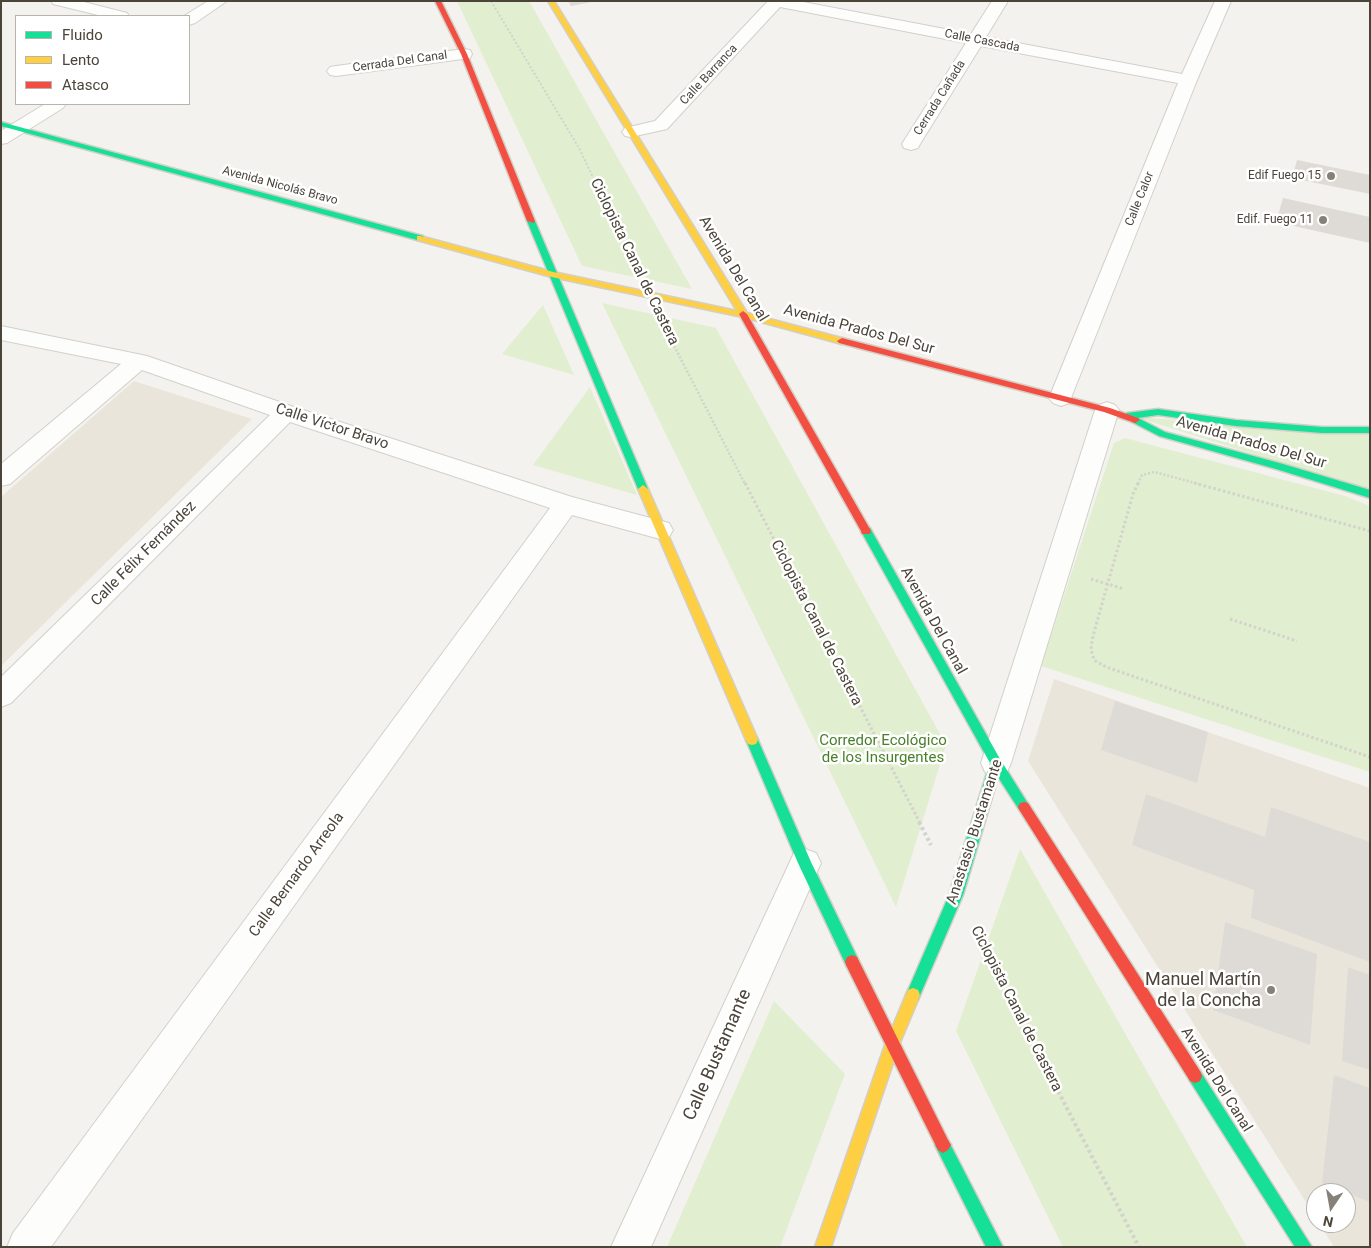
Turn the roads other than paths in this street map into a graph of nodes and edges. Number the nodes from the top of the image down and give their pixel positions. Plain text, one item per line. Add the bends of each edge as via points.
1 (58, 1) edge
2 (219, 1) edge
3 (438, 1) edge
4 (551, 1) edge
5 (777, 1) edge
6 (1000, 1) edge
7 (1223, 1) edge
8 (117, 15) edge
9 (190, 19) edge
10 (976, 39) junction
11 (464, 54) junction
12 (336, 71) dead end
13 (1188, 80) junction
14 (55, 105) edge
15 (10, 126) edge
16 (631, 132) junction
17 (1, 139) edge
18 (911, 144) dead end
19 (552, 274) junction
20 (744, 315) junction
21 (1, 333) edge
22 (139, 361) junction
23 (1061, 398) junction
24 (286, 412) junction
25 (1117, 413) junction
26 (1370, 430) edge
27 (1, 478) edge
28 (1370, 494) edge
29 (566, 504) junction
30 (660, 530) junction
31 (1, 695) edge
32 (996, 763) junction
33 (805, 862) junction
34 (892, 1045) junction
35 (27, 1247) edge
36 (631, 1247) edge
37 (823, 1247) edge
38 (995, 1247) edge
39 (1304, 1247) edge

1 - 8 street
2 - 9 street
3 - 11 main road
4 - 16 main road, Avenida Del Canal
5 - 10 street, Calle Cascada
5 - 16 street, Calle Barranca via 662,125
6 - 10 street, Cerrada Cañada
7 - 13 street, Calle Calor
10 - 13 street, Calle Cascada
10 - 18 street, Cerrada Cañada
11 - 12 street, Cerrada Del Canal
11 - 19 main road
13 - 23 street, Calle Calor
14 - 15 street
15 - 17 street
15 - 19 main road, Avenida Nicolás Bravo
16 - 20 main road, Avenida Del Canal
19 - 20 main road, Avenida Prados Del Sur
19 - 30 main road
20 - 23 main road, Avenida Prados Del Sur
20 - 32 main road, Avenida Del Canal
21 - 22 street, Calle Víctor Bravo
22 - 24 street, Calle Víctor Bravo
22 - 27 street
23 - 25 main road, Avenida Prados Del Sur
24 - 29 street, Calle Víctor Bravo
24 - 31 street, Calle Félix Fernández
25 - 26 main road, Avenida Prados Del Sur via 1158,412 1236,423 1322,430
25 - 28 main road, Avenida Prados Del Sur via 1162,434
25 - 32 street, Anastasio Bustamante
29 - 30 street, Calle Víctor Bravo
29 - 35 street, Calle Bernardo Arreola
30 - 33 main road
32 - 34 main road, Anastasio Bustamante via 956,894
32 - 39 main road, Avenida Del Canal
33 - 34 main road
33 - 36 street, Calle Bustamante
34 - 37 main road, Anastasio Bustamante
34 - 38 main road

